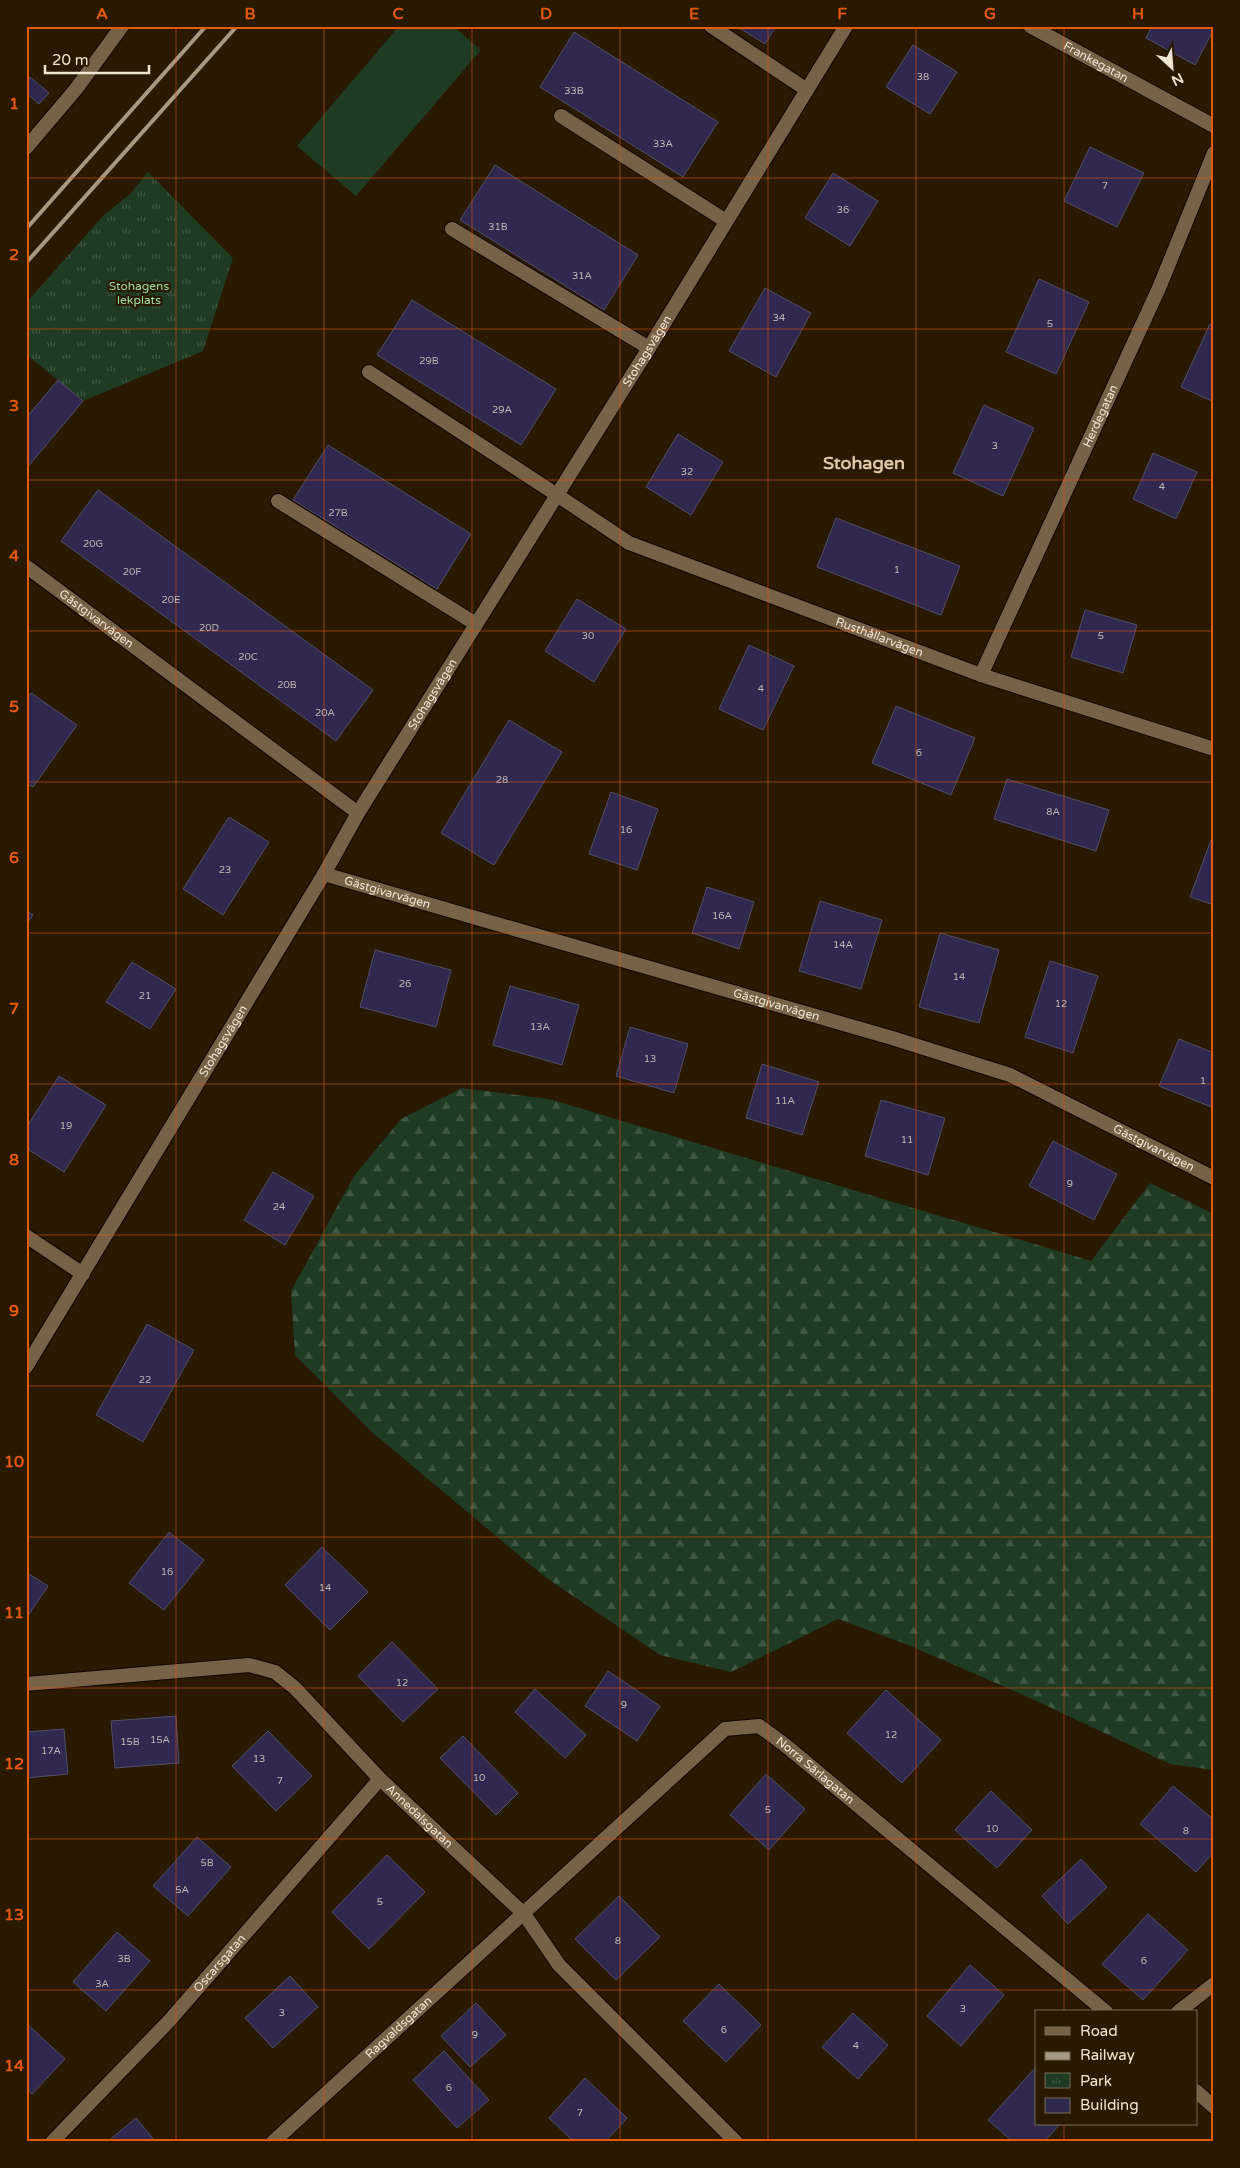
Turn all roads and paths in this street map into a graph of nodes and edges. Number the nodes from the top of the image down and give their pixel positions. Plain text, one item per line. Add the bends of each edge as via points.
1 (122, 26) edge
2 (711, 26) edge
3 (846, 26) edge
4 (1030, 26) edge
5 (807, 90) junction
6 (561, 116) dead end
7 (1214, 126) edge
8 (26, 148) edge
9 (1214, 153) edge
10 (726, 221) junction
11 (452, 229) dead end
12 (649, 348) junction
13 (369, 372) dead end
14 (557, 495) junction
15 (278, 501) dead end
16 (27, 568) edge
17 (476, 624) junction
18 (981, 675) junction
19 (1214, 749) edge
20 (358, 813) junction
21 (324, 874) junction
22 (1214, 1178) edge
23 (26, 1236) edge
24 (83, 1274) junction
25 (26, 1367) edge
26 (26, 1684) edge
27 (380, 1779) junction
28 (524, 1914) junction
29 (1214, 1984) edge
30 (1104, 2010) edge
31 (1181, 2010) edge
32 (1198, 2093) edge
33 (1214, 2107) edge
34 (52, 2142) edge
35 (273, 2142) edge
36 (736, 2142) edge

1 - 8 street via 76,89
2 - 5 street
3 - 5 street, Stohagsvägen
4 - 7 street, Frankegatan
5 - 10 street, Stohagsvägen
6 - 10 street
9 - 18 street, Herdegatan via 1159,288
10 - 12 street, Stohagsvägen
11 - 12 street
12 - 14 street, Stohagsvägen
13 - 14 street, Rusthållarvägen
14 - 17 street, Stohagsvägen
14 - 18 street, Rusthållarvägen via 629,543
15 - 17 street
16 - 20 street, Gästgivarvägen
17 - 20 street, Stohagsvägen
18 - 19 street, Rusthållarvägen
20 - 21 street, Stohagsvägen
21 - 22 street, Gästgivarvägen via 1010,1075
21 - 24 street, Stohagsvägen
23 - 24 street
24 - 25 street, Stohagsvägen
26 - 27 street, Annedalsgatan via 249,1665 275,1672 295,1688
27 - 28 street, Annedalsgatan
27 - 34 street, Oscarsgatan via 169,2021
28 - 30 street, Norra Särlagatan via 725,1729 759,1726 786,1745
28 - 35 street, Ragvaldsgatan
28 - 36 street, Annedalsgatan via 559,1965
29 - 31 street
32 - 33 street

